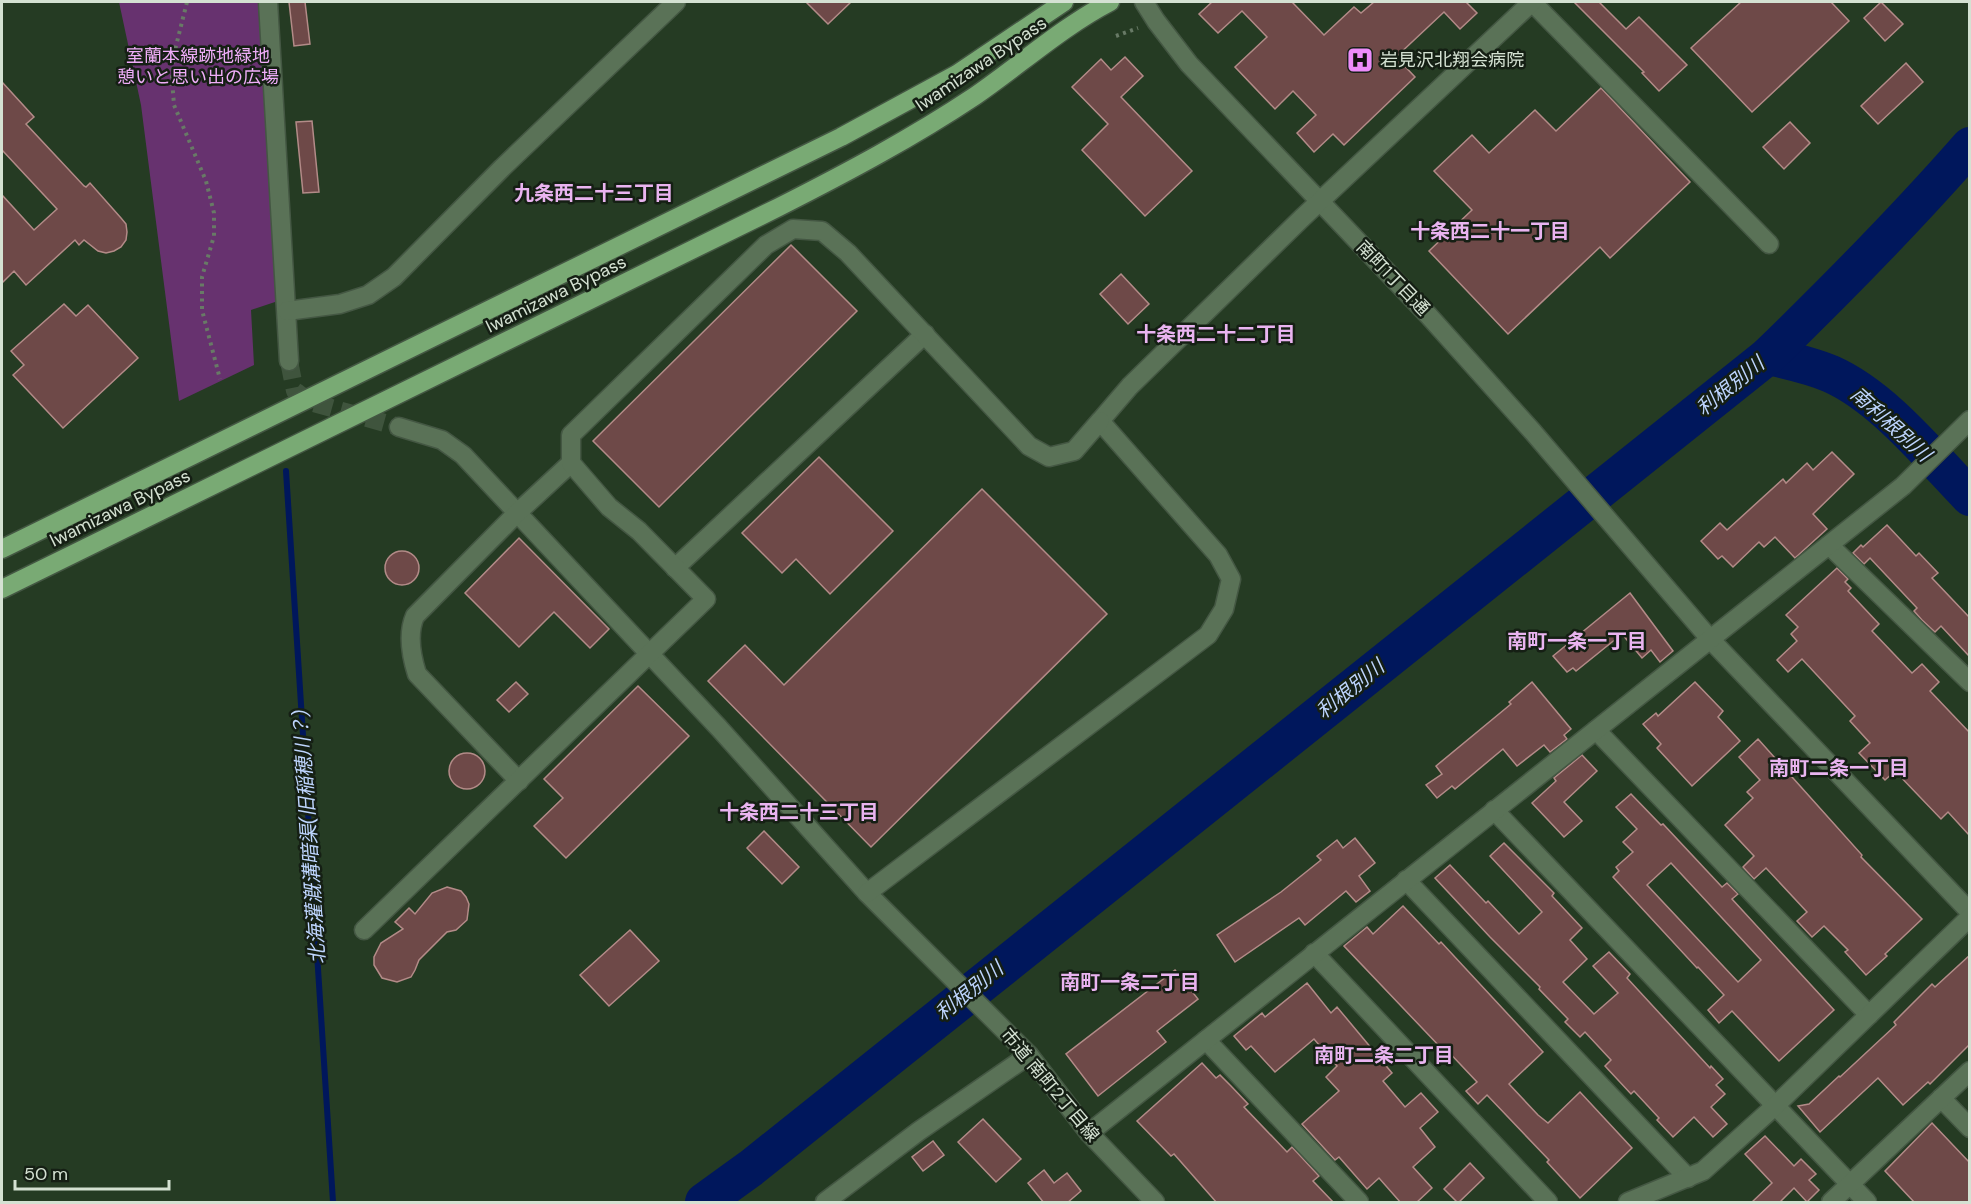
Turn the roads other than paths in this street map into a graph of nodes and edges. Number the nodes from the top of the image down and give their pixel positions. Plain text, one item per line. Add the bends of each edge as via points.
1 (268, 2) edge
2 (676, 2) edge
3 (1064, 2) edge
4 (1110, 2) edge
5 (1144, 2) edge
6 (1532, 2) edge
7 (1319, 201) junction
8 (1769, 244) dead end
9 (287, 312) junction
10 (925, 334) junction
11 (289, 361) tunnel mouth
12 (1100, 421) junction
13 (1964, 425) edge
14 (399, 427) tunnel mouth
15 (571, 463) junction
16 (517, 513) junction
17 (1828, 545) junction
18 (2, 549) edge
19 (675, 568) junction
20 (2, 589) edge
21 (1710, 639) junction
22 (651, 655) junction
23 (1970, 682) edge
24 (1596, 730) junction
25 (519, 781) junction
26 (1494, 810) junction
27 (1406, 880) junction
28 (867, 893) junction
29 (1970, 912) edge
30 (1970, 917) edge
31 (364, 930) dead end
32 (1314, 953) junction
33 (1869, 1015) junction
34 (1206, 1040) junction
35 (1024, 1050) junction
36 (1970, 1071) edge
37 (1941, 1098) junction
38 (1775, 1106) junction
39 (1970, 1128) edge
40 (1089, 1133) junction
41 (1688, 1178) junction
42 (1850, 1185) junction
43 (825, 1203) edge
44 (1155, 1203) edge
45 (1359, 1203) edge
46 (1548, 1203) edge
47 (1628, 1203) edge
48 (1831, 1203) edge
49 (1867, 1203) edge

1 - 9 street
2 - 9 street via 394,277 368,295 340,304
3 - 18 highway, Iwamizawa Bypass via 957,74 841,137
4 - 20 highway, Iwamizawa Bypass via 975,96 851,170
5 - 7 street, 南町1丁目通 via 1189,64
6 - 7 street
6 - 8 street
7 - 12 street via 1130,386
7 - 21 street, 南町1丁目通 via 1533,432
9 - 11 street
10 - 12 street via 1029,446 1049,457 1074,451
10 - 15 street via 822,231 794,229 766,245 572,435
10 - 19 street
12 - 28 street via 1218,555 1231,579 1224,609 1208,635
13 - 17 street via 1903,486
14 - 16 street, 市道 南町2丁目線 via 442,440 463,455
15 - 16 street
15 - 19 street via 609,507
16 - 22 street, 市道 南町2丁目線
16 - 25 street via 415,616 410,627 417,674
17 - 21 street
17 - 23 street
19 - 22 street via 706,599
21 - 24 street
21 - 29 street, 南町1丁目通
22 - 25 street
22 - 28 street, 市道 南町2丁目線
24 - 26 street
24 - 33 street
25 - 31 street
26 - 27 street
26 - 38 street
27 - 32 street
27 - 41 street
28 - 35 street, 市道 南町2丁目線
30 - 33 street
32 - 34 street
32 - 46 street
33 - 38 street
34 - 40 street
34 - 45 street
35 - 40 street, 市道 南町2丁目線
35 - 43 street
36 - 37 street
37 - 39 street
37 - 42 street
38 - 41 street via 1703,1171
38 - 42 street
40 - 44 street, 市道 南町2丁目線
41 - 47 street
42 - 48 street
42 - 49 street

